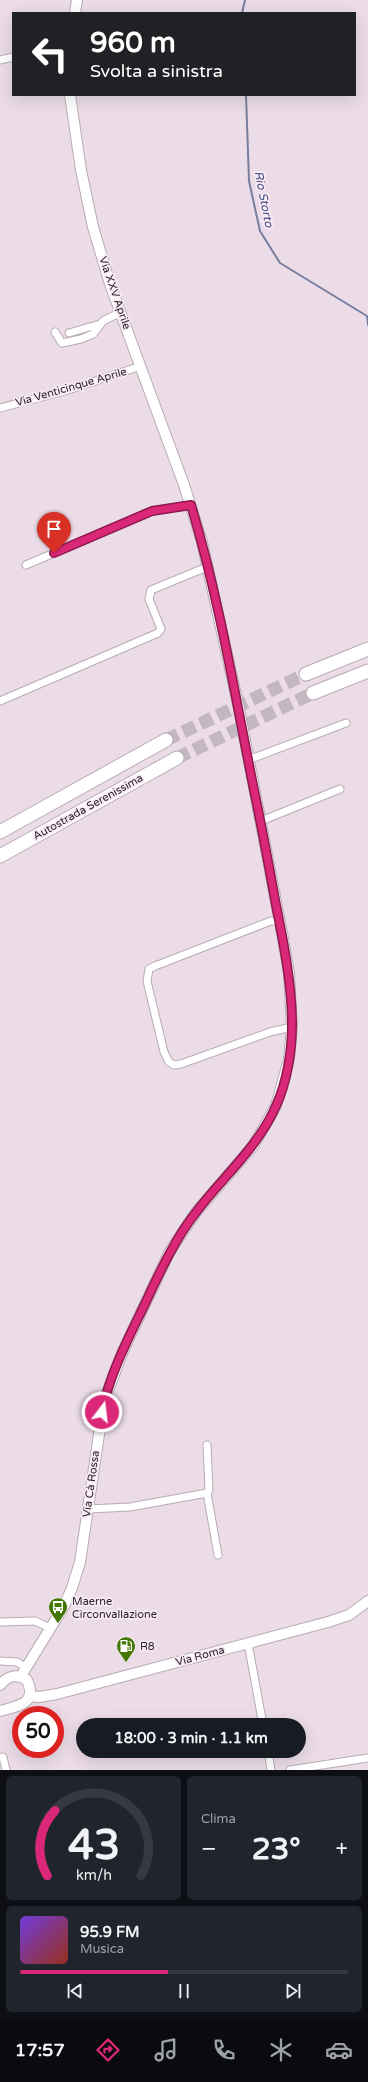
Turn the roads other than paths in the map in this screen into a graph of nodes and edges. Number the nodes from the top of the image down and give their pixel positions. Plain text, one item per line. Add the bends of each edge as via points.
1 (77, 0) edge
2 (75, 12) edge
3 (12, 57) edge
4 (0, 60) edge
5 (70, 96) edge
6 (121, 312) junction
7 (100, 324) junction
8 (55, 332) dead end
9 (69, 333) dead end
10 (141, 366) junction
11 (0, 408) edge
12 (184, 485) joint
13 (191, 505) junction
14 (26, 565) dead end
15 (207, 567) junction
16 (368, 649) edge
17 (368, 671) edge
18 (306, 674) tunnel mouth
19 (314, 693) tunnel mouth
20 (0, 701) edge
21 (346, 723) dead end
22 (166, 740) tunnel mouth
23 (176, 758) tunnel mouth
24 (248, 760) junction
25 (340, 789) dead end
26 (261, 821) junction
27 (0, 832) edge
28 (0, 856) edge
29 (280, 921) junction
30 (292, 1027) junction
31 (206, 1445) dead end
32 (207, 1493) junction
33 (88, 1509) junction
34 (218, 1555) dead end
35 (367, 1601) edge
36 (0, 1622) edge
37 (50, 1628) junction
38 (248, 1643) junction
39 (0, 1661) edge
40 (23, 1672) junction
41 (0, 1685) edge
42 (30, 1696) junction
43 (0, 1711) edge
44 (262, 1718) edge
45 (3, 1757) dead end
46 (269, 1758) edge
47 (368, 1758) edge
48 (6, 1770) edge
49 (271, 1770) edge
50 (290, 1770) edge

1 - 2 main road
3 - 4 street
5 - 6 main road, Via XXV Aprile via 93,227
6 - 7 street
6 - 10 main road, Via XXV Aprile
7 - 8 street via 99,329 93,334 62,343
7 - 9 street
10 - 11 street, Via Venticinque Aprile via 68,390
10 - 12 main road, Via XXV Aprile
12 - 13 main road, Via Cà Rossa
13 - 14 street via 152,511
13 - 15 main road, Via Cà Rossa
15 - 20 street via 151,590 149,599 161,629 158,633
15 - 24 main road, Via Cà Rossa
16 - 18 highway
17 - 19 highway
21 - 24 street
22 - 27 highway, Autostrada Serenissima
23 - 28 highway, Autostrada Serenissima
24 - 26 main road, Via Cà Rossa
25 - 26 street
26 - 29 main road, Via Cà Rossa
29 - 30 main road, Via Cà Rossa via 289,973
29 - 30 street via 271,922 155,966 149,970 147,981 164,1052 169,1062 174,1065
30 - 33 main road, Via Cà Rossa via 289,1059 276,1106 253,1146 197,1210 169,1253 126,1344 104,1401
31 - 32 street via 209,1490
32 - 33 street via 130,1507
32 - 34 street
33 - 37 main road, Via Cà Rossa via 80,1562 72,1588
35 - 38 main road, Via Roma via 358,1610 339,1619
36 - 37 street via 35,1621
37 - 40 main road, Via Cà Rossa
38 - 42 main road, Via Roma via 48,1696
38 - 44 street
39 - 40 street via 17,1662
40 - 41 main road via 10,1677
40 - 42 main road via 30,1687
42 - 43 main road via 22,1704
45 - 48 street
46 - 49 street
47 - 50 street

